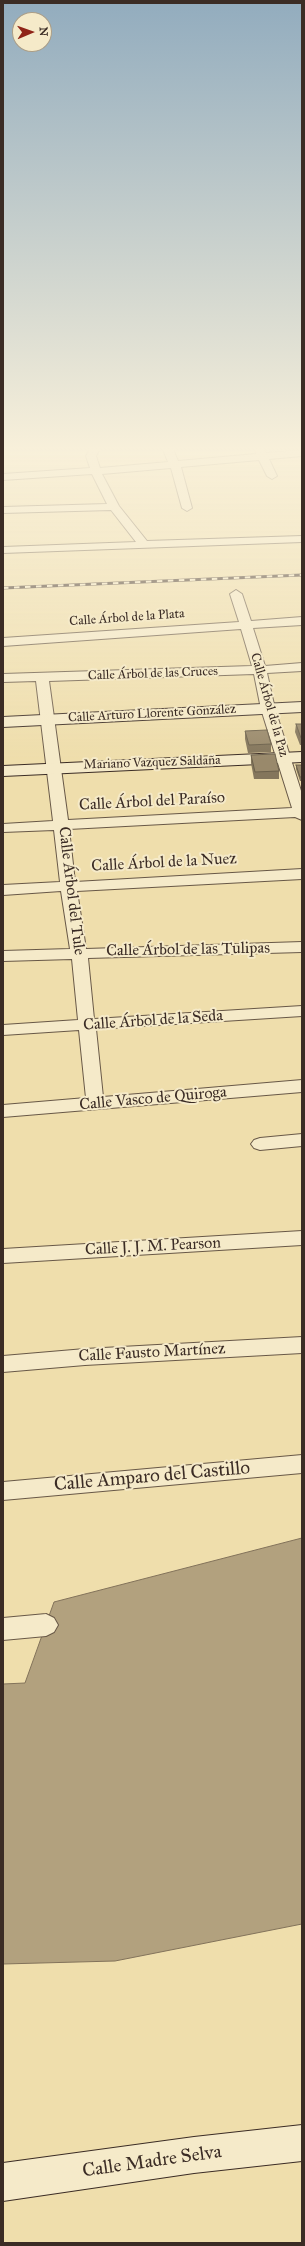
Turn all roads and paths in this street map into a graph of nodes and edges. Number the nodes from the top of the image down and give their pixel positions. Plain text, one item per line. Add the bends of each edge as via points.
1 (236, 594) dead end
2 (302, 621) edge
3 (244, 624) junction
4 (3, 642) edge
5 (302, 667) edge
6 (260, 670) junction
7 (3, 678) edge
8 (42, 678) junction
9 (302, 708) edge
10 (268, 709) junction
11 (49, 719) junction
12 (3, 722) edge
13 (302, 757) edge
14 (284, 758) junction
15 (54, 767) junction
16 (3, 771) edge
17 (302, 813) edge
18 (62, 824) junction
19 (3, 828) edge
20 (302, 874) edge
21 (68, 885) junction
22 (3, 890) edge
23 (302, 946) edge
24 (79, 953) junction
25 (3, 956) edge
26 (302, 1010) edge
27 (88, 1025) junction
28 (3, 1030) edge
29 (302, 1086) edge
30 (95, 1104) junction
31 (3, 1111) edge
32 (302, 1140) edge
33 (260, 1144) dead end
34 (302, 1238) edge
35 (3, 1256) edge
36 (302, 1345) edge
37 (3, 1364) edge
38 (302, 1464) edge
39 (3, 1491) edge
40 (46, 1625) dead end
41 (3, 1629) edge
42 (302, 2143) edge
43 (3, 2182) edge

1 - 3 street, Calle Árbol de la Paz
2 - 3 street, Calle Árbol de la Plata
3 - 4 street, Calle Árbol de la Plata
3 - 6 street, Calle Árbol de la Paz
5 - 6 street, Calle Árbol de las Cruces
6 - 8 street, Calle Árbol de las Cruces
6 - 10 street, Calle Árbol de la Paz
7 - 8 street, Calle Árbol de las Cruces
8 - 11 street, Calle Árbol del Tule
9 - 10 street, Calle Arturo Llorente González
10 - 11 street, Calle Arturo Llorente González
10 - 14 street, Calle Árbol de la Paz
11 - 12 street, Calle Arturo Llorente González
11 - 15 street, Calle Árbol del Tule
13 - 14 street, Mariano Vazquez Saldaña
14 - 15 street, Mariano Vazquez Saldaña
14 - 17 street, Calle Árbol de la Paz
15 - 16 street, Mariano Vazquez Saldaña
15 - 18 street, Calle Árbol del Tule
17 - 18 street, Calle Árbol del Paraíso
18 - 19 street, Calle Árbol del Paraíso
18 - 21 street, Calle Árbol del Tule
20 - 21 street, Calle Árbol de la Nuez
21 - 22 street, Calle Árbol de la Nuez
21 - 24 street, Calle Árbol del Tule
23 - 24 street, Calle Árbol de las Tulipas
24 - 25 street, Calle Árbol de las Tulipas
24 - 27 street, Calle Árbol del Tule
26 - 27 street, Calle Árbol de la Seda
27 - 28 street, Calle Árbol de la Seda
27 - 30 street, Calle Árbol del Tule
29 - 30 street, Calle Vasco de Quiroga
30 - 31 street, Calle Vasco de Quiroga
32 - 33 street
34 - 35 street, Calle J. J. M. Pearson
36 - 37 street, Calle Fausto Martínez
38 - 39 street, Calle Amparo del Castillo
40 - 41 street
42 - 43 street, Calle Madre Selva via 194,2155

